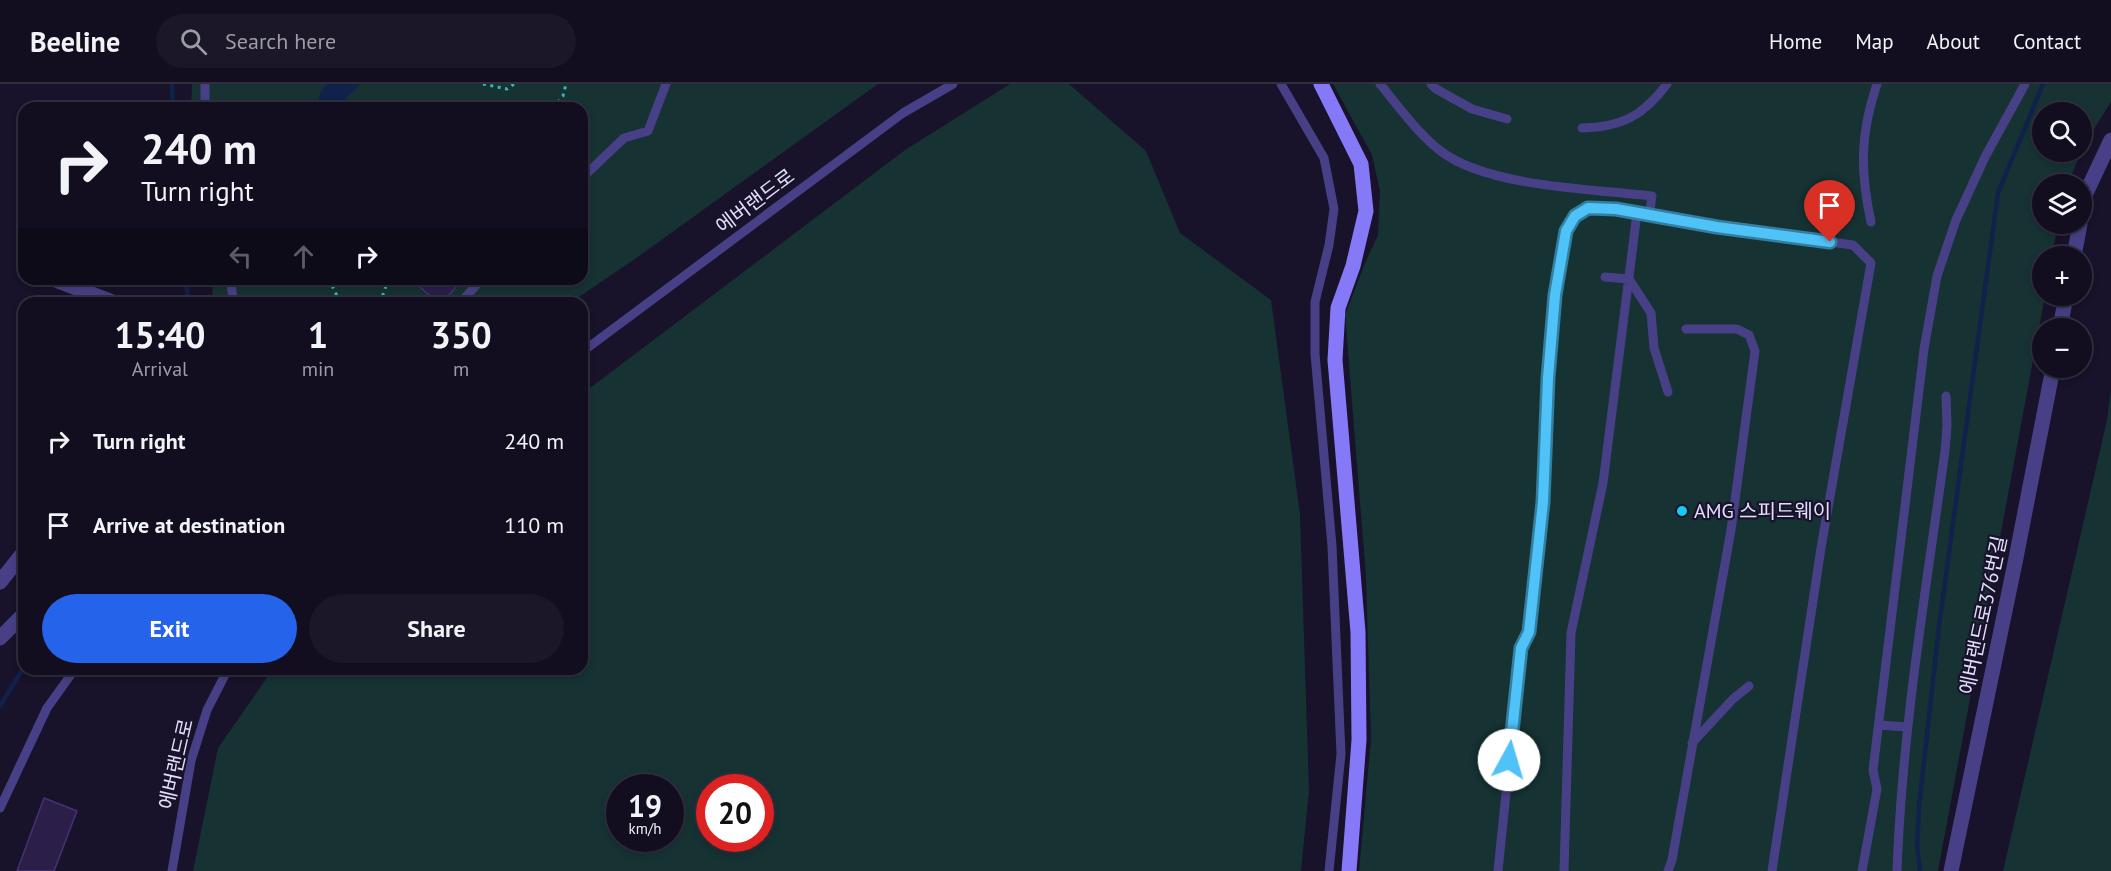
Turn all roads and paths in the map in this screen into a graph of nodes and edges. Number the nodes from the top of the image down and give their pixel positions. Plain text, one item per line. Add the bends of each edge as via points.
1 (205, 84) edge
2 (483, 84) edge
3 (514, 84) edge
4 (566, 84) edge
5 (666, 84) edge
6 (953, 84) edge
7 (1281, 84) edge
8 (1321, 84) edge
9 (1380, 84) edge
10 (1431, 84) edge
11 (1666, 84) edge
12 (1877, 84) edge
13 (2025, 84) edge
14 (205, 102) edge
15 (558, 102) edge
16 (1507, 119) dead end
17 (1582, 128) dead end
18 (2111, 140) edge
19 (588, 172) edge
20 (2092, 180) edge
21 (1637, 213) junction
22 (1649, 216) junction
23 (1871, 222) dead end
24 (1605, 277) dead end
25 (1629, 279) junction
26 (68, 285) edge
27 (476, 285) edge
28 (100, 297) edge
29 (466, 297) edge
30 (1686, 329) dead end
31 (588, 348) edge
32 (2051, 378) edge
33 (1668, 392) dead end
34 (1946, 396) dead end
35 (18, 560) edge
36 (0, 582) edge
37 (18, 620) edge
38 (0, 638) edge
39 (71, 675) edge
40 (225, 675) edge
41 (1749, 686) dead end
42 (1879, 725) junction
43 (1907, 727) junction
44 (1692, 743) junction
45 (0, 808) edge
46 (172, 871) edge
47 (1329, 871) edge
48 (1349, 871) edge
49 (1498, 871) edge
50 (1564, 871) edge
51 (1668, 871) edge
52 (1772, 871) edge
53 (1862, 871) edge
54 (1897, 871) edge
55 (1951, 871) edge

1 - 14 lane
2 - 3 path via 507,89
4 - 15 path
5 - 19 lane via 648,130 624,138
6 - 31 lane, 에버랜드로 via 894,120
7 - 47 lane via 1324,158 1334,208 1315,302 1341,754
8 - 48 street via 1361,164 1366,211 1338,309 1335,360 1358,632 1359,740
9 - 22 lane via 1441,152 1467,167 1537,183 1652,196
10 - 16 lane via 1472,109
11 - 17 lane via 1636,115 1605,127
12 - 23 lane via 1862,151
13 - 42 lane via 1956,220 1937,276 1924,349
18 - 20 street
21 - 22 lane
21 - 25 lane
21 - 49 lane via 1588,208 1575,216 1566,231 1550,348 1543,502 1529,632 1521,648
22 - 52 lane via 1853,245 1871,263 1819,559
24 - 25 lane
25 - 33 lane via 1652,313 1654,348
25 - 50 lane via 1603,483 1571,633
26 - 28 street
27 - 29 lane
30 - 44 lane via 1737,329 1749,335 1755,351 1731,530
32 - 55 street, 에버랜드로376번길
34 - 43 lane via 1945,451
35 - 36 street
37 - 38 street
39 - 45 lane via 47,708
40 - 46 lane, 에버랜드로 via 207,710 191,760
41 - 44 lane
42 - 43 lane
42 - 53 lane via 1873,770 1876,789
43 - 54 lane
44 - 51 lane

